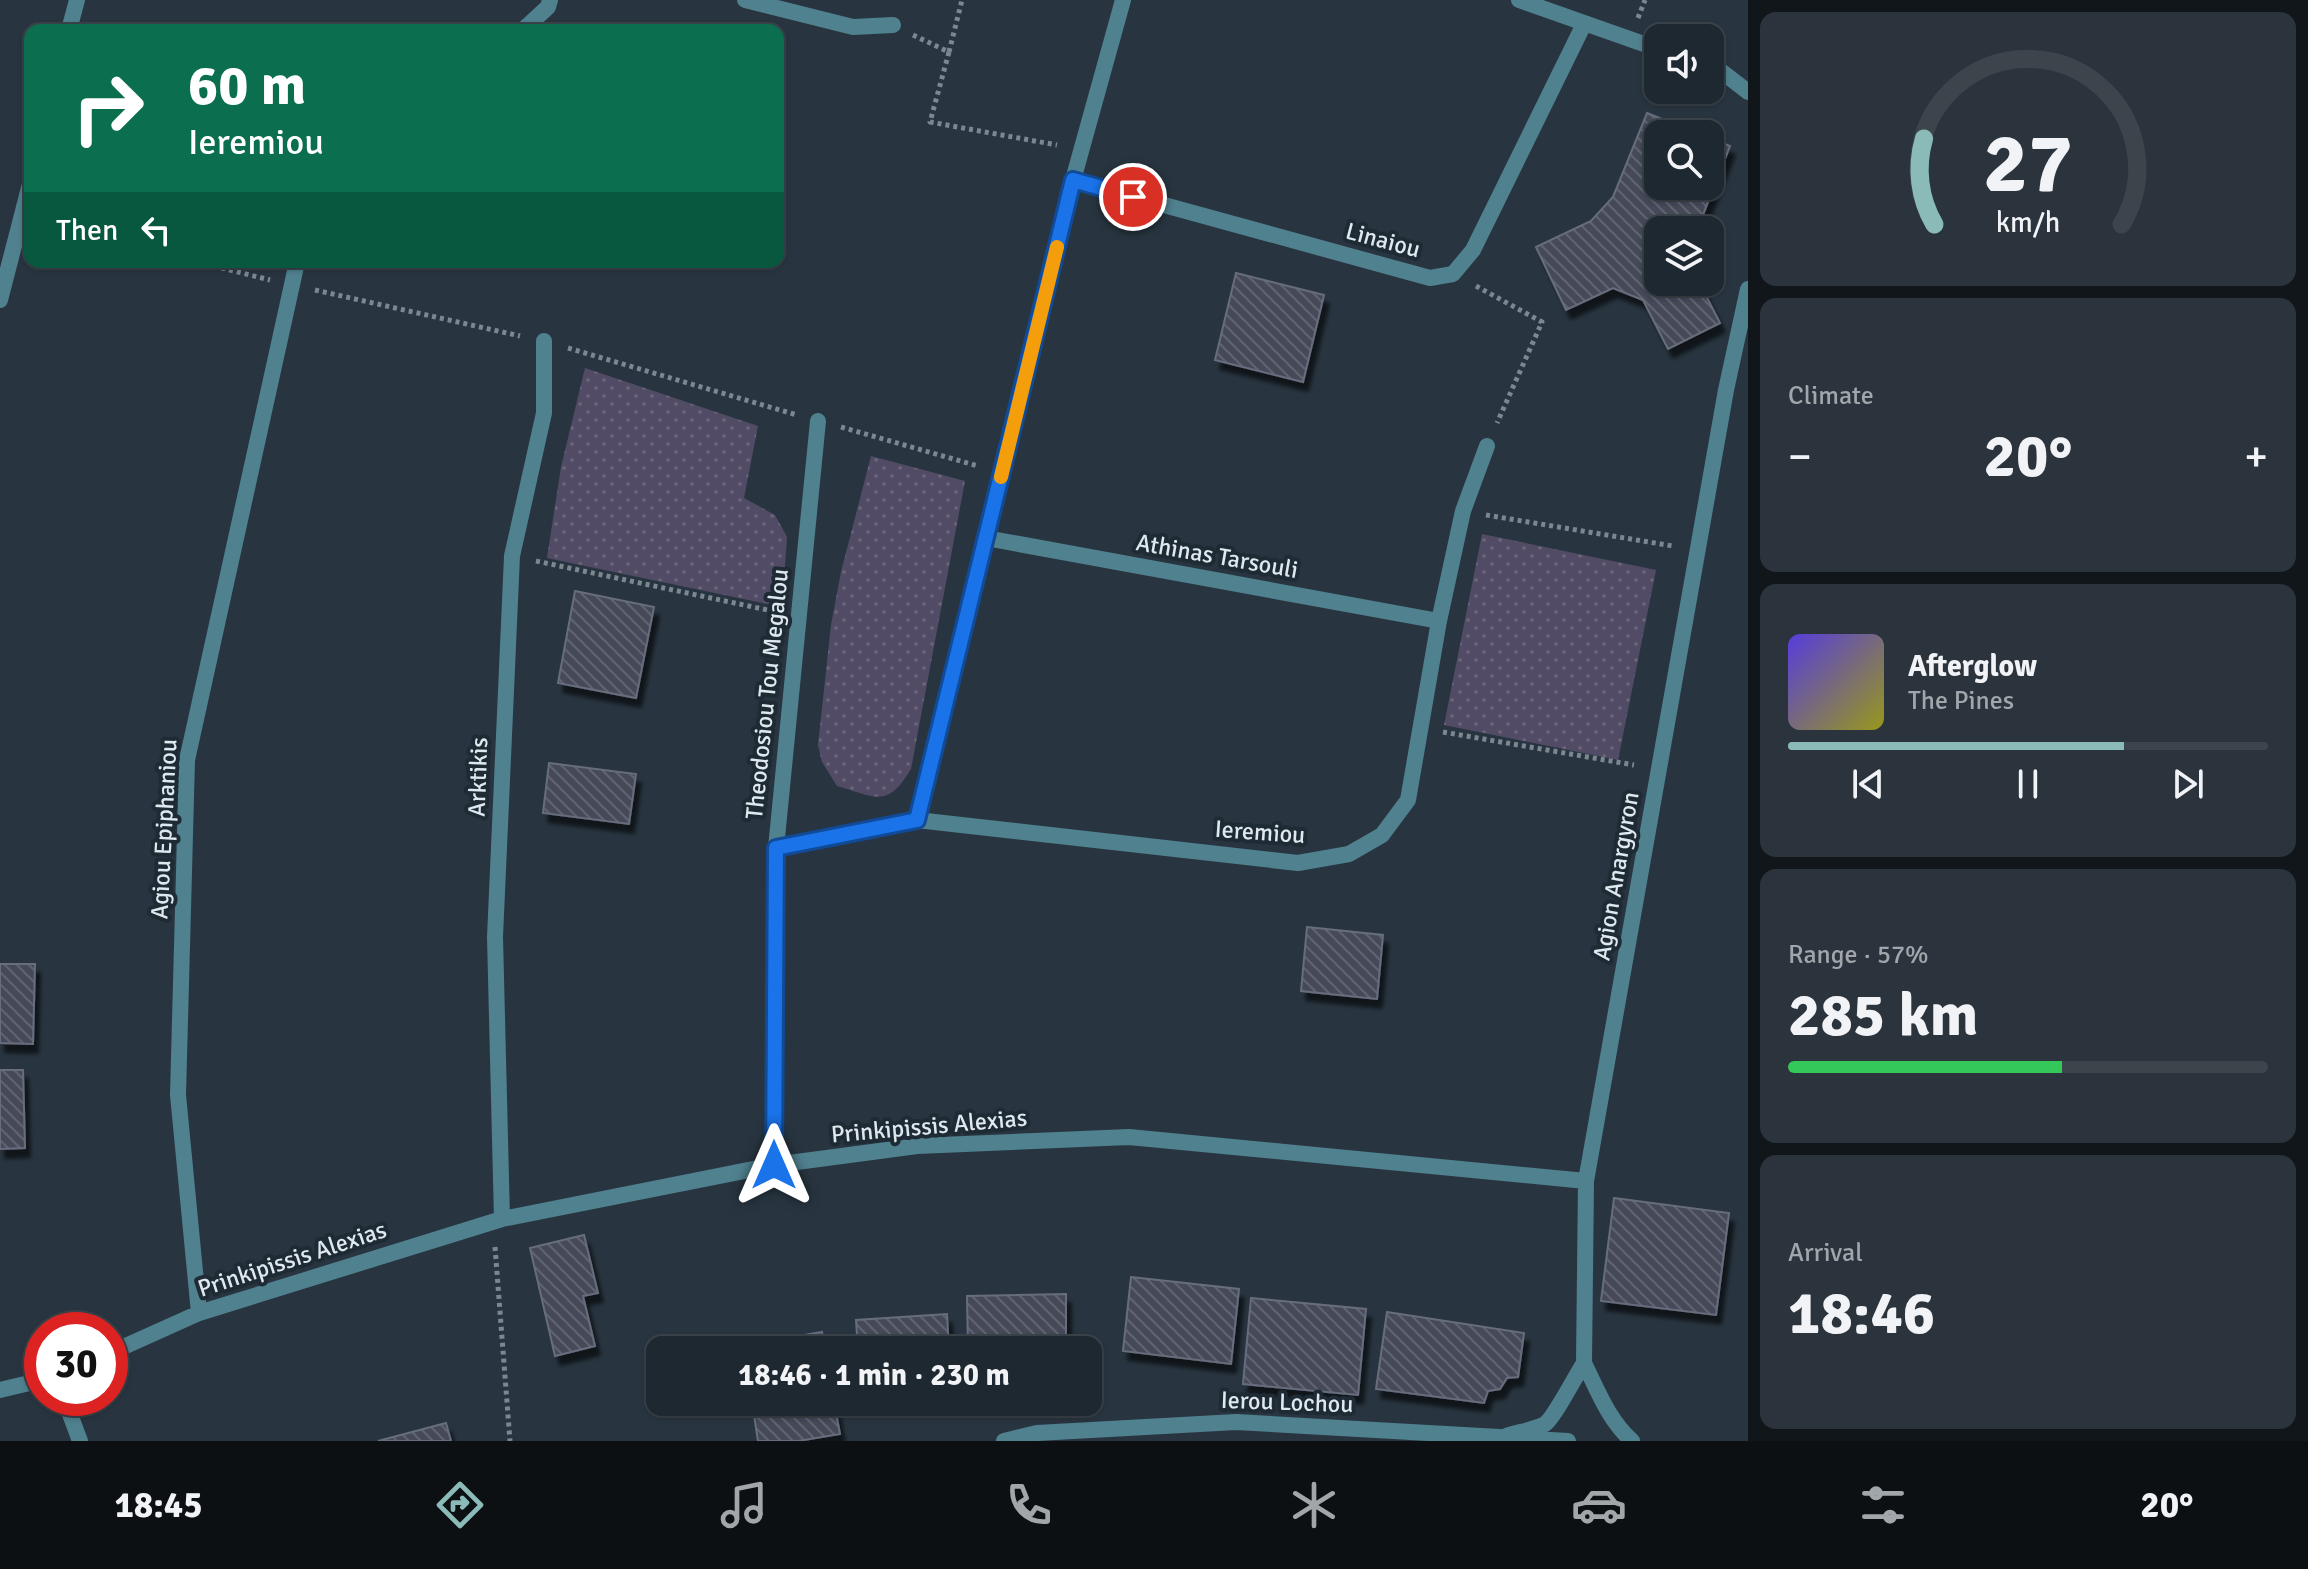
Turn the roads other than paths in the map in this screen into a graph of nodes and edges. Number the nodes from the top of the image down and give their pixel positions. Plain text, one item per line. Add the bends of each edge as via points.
1 (77, 0) edge
2 (550, 0) edge
3 (745, 0) edge
4 (1123, 0) edge
5 (1519, 0) edge
6 (71, 24) edge
7 (530, 24) edge
8 (1584, 24) junction
9 (893, 25) road end
10 (1644, 44) edge
11 (1724, 73) edge
12 (1748, 92) edge
13 (1073, 180) junction
14 (24, 207) edge
15 (295, 268) edge
16 (1748, 289) edge
17 (0, 300) edge
18 (544, 341) road end
19 (818, 421) road end
20 (1487, 446) road end
21 (986, 538) junction
22 (1439, 621) junction
23 (917, 820) junction
24 (776, 848) junction
25 (774, 1165) junction
26 (1586, 1181) junction
27 (497, 1220) junction
28 (199, 1313) junction
29 (128, 1345) edge
30 (1584, 1363) junction
31 (24, 1384) edge
32 (0, 1390) edge
33 (71, 1416) edge
34 (1506, 1436) junction
35 (80, 1441) edge
36 (1004, 1441) edge
37 (1568, 1441) edge
38 (1632, 1441) edge

1 - 6 street
2 - 7 street
3 - 9 street via 853,27
4 - 13 street
5 - 8 street
8 - 10 street
8 - 13 street, Linaiou via 1473,250 1453,274 1430,278
11 - 12 street
13 - 21 street
14 - 17 street
15 - 28 street, Agiou Epiphaniou via 187,760 178,1095
16 - 26 street, Agion Anargyron
18 - 27 street, Arktikis via 544,413 512,556 495,937
19 - 24 street, Theodosiou Tou Megalou
20 - 22 street, Ieremiou via 1463,511
21 - 22 street, Athinas Tarsouli
21 - 23 street
22 - 23 street, Ieremiou via 1408,800 1382,835 1349,854 1298,863
23 - 24 street, Ieremiou
24 - 25 street, Theodosiou Tou Megalou
25 - 26 street, Prinkipissis Alexias via 917,1146 1129,1137
25 - 27 street, Prinkipissis Alexias
26 - 30 street, Agion Anargyron
27 - 28 street, Prinkipissis Alexias
28 - 29 street, Prinkipissis Alexias
30 - 34 street via 1545,1424
30 - 38 street via 1608,1414
31 - 32 street
33 - 35 street
34 - 36 street, Ierou Lochou via 1236,1422 1037,1433
34 - 37 street, Ierou Lochou

